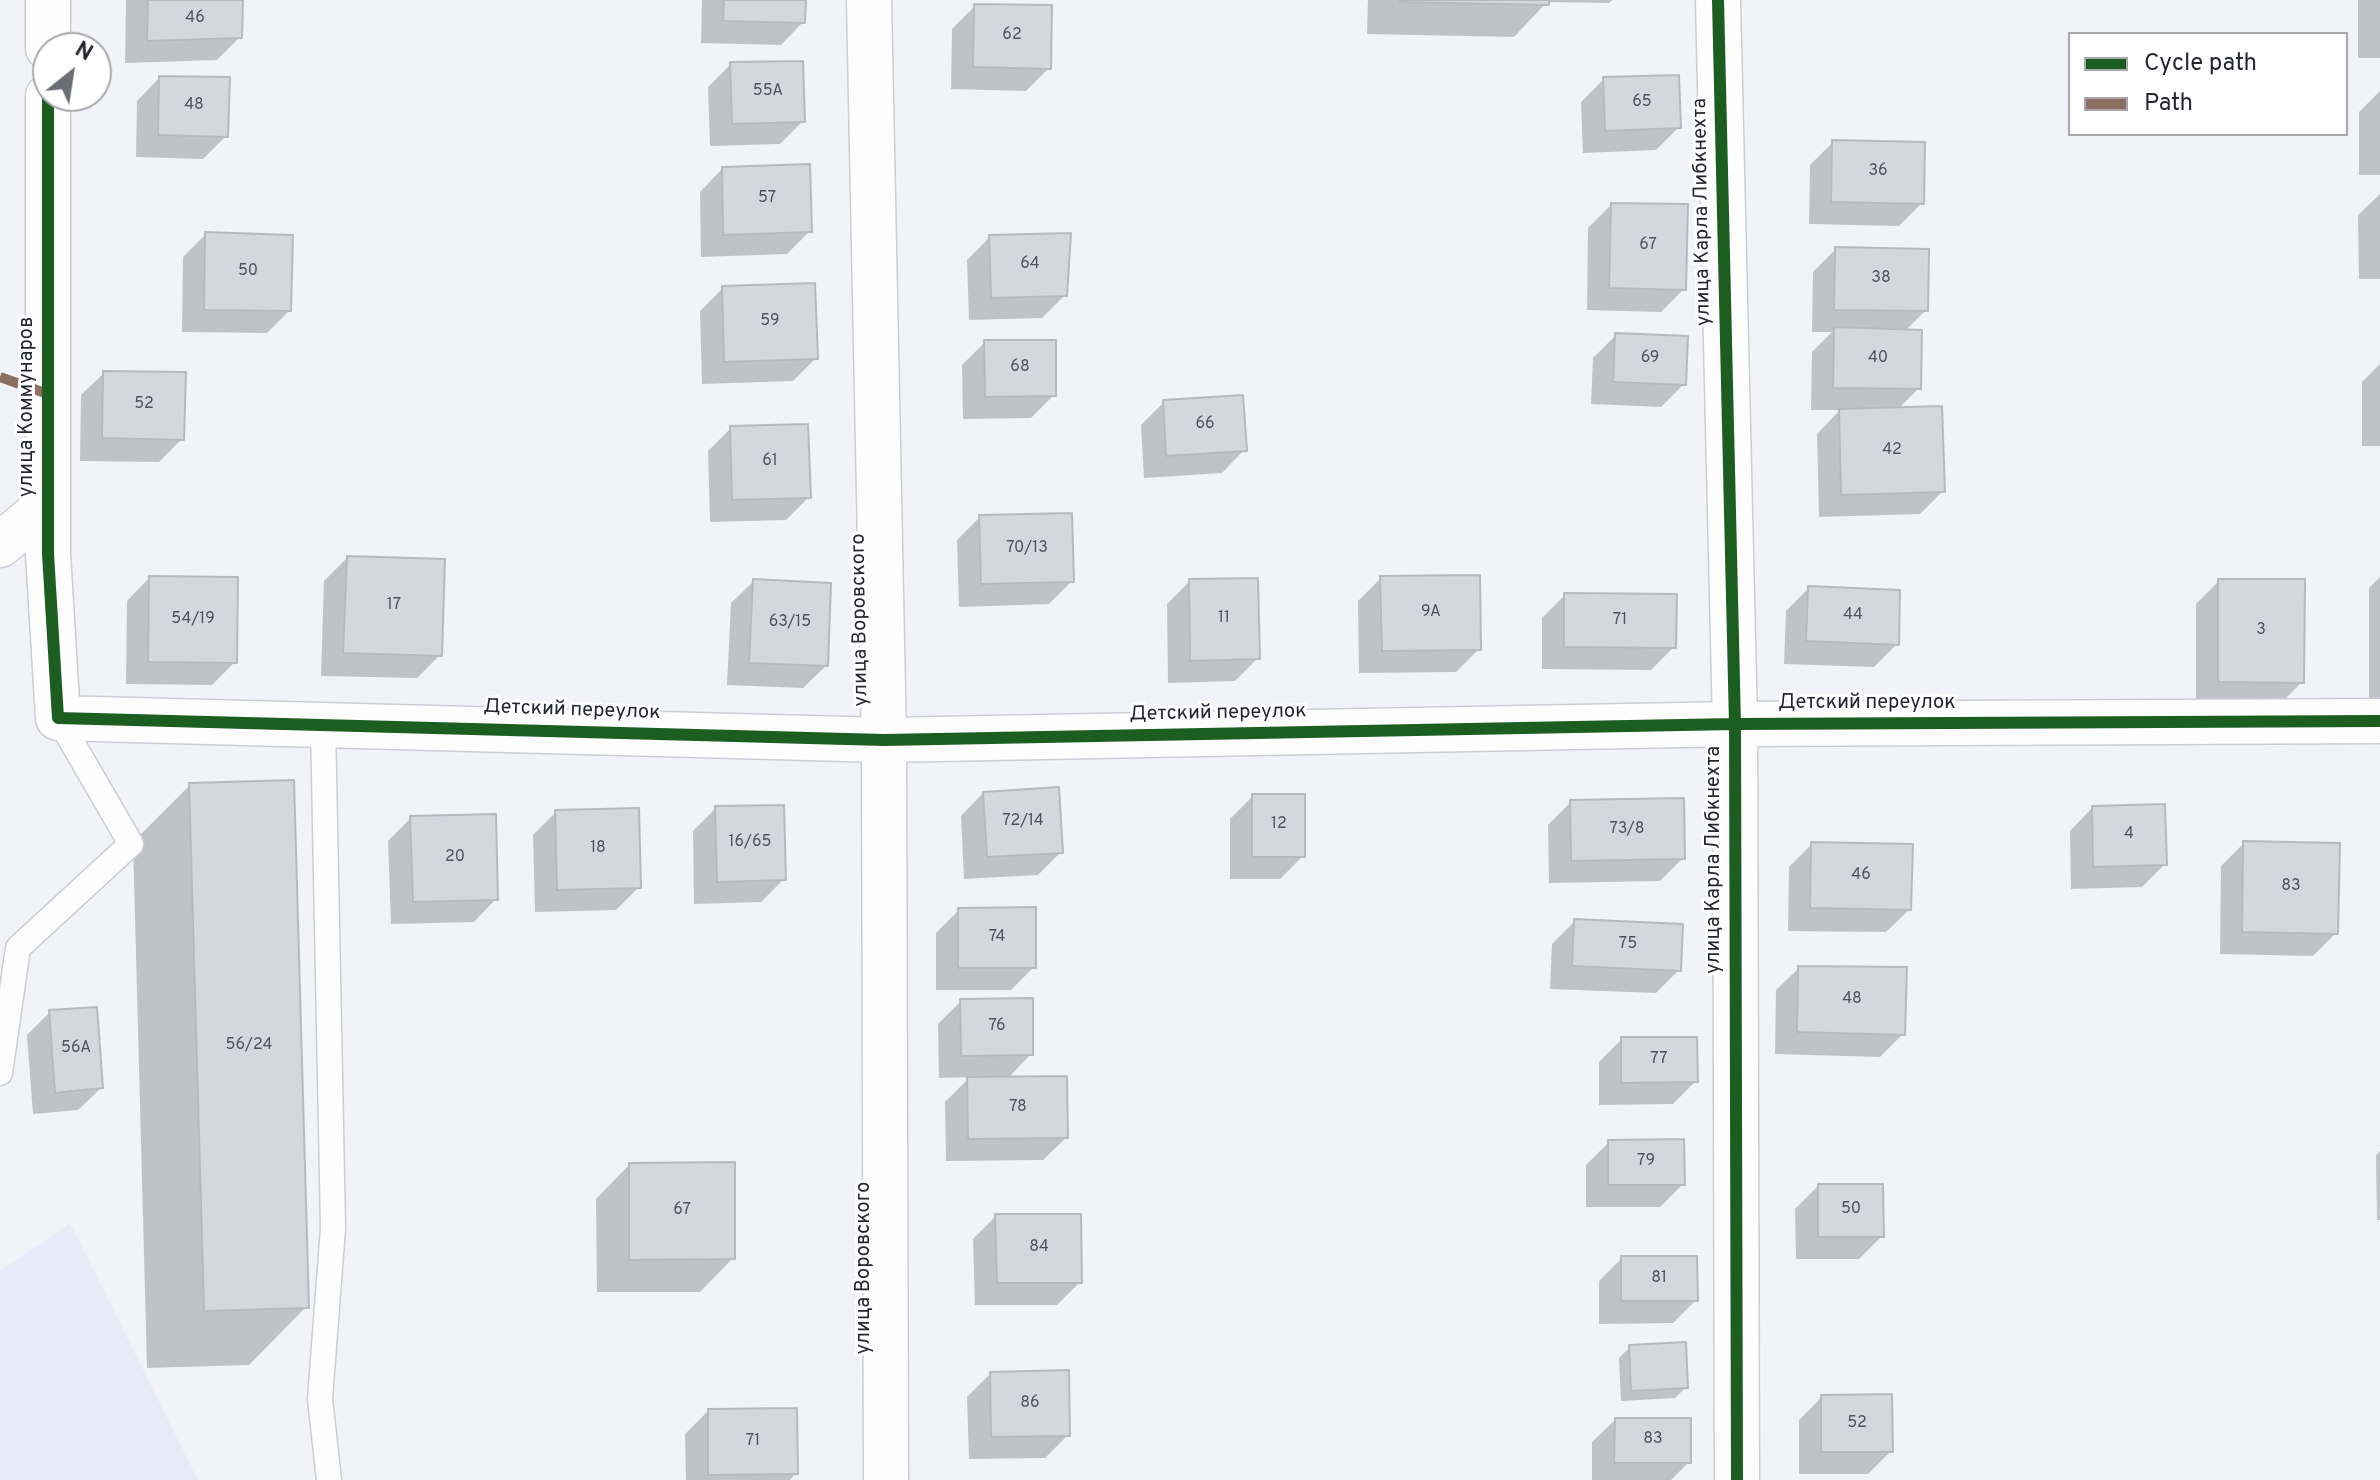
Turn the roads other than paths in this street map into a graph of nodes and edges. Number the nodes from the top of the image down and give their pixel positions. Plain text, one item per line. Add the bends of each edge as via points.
1 (48, 0) edge
2 (869, 0) edge
3 (1718, 0) edge
4 (48, 32) edge
5 (48, 112) edge
6 (48, 505) junction
7 (0, 545) edge
8 (58, 718) junction
9 (2380, 721) edge
10 (323, 723) junction
11 (1735, 724) junction
12 (884, 740) junction
13 (0, 1073) edge
14 (329, 1480) edge
15 (886, 1480) edge
16 (1737, 1480) edge

1 - 4 street
2 - 12 street, улица Воровского
3 - 11 street, улица Карла Либкнехта
5 - 6 street, улица Коммунаров
6 - 7 street
6 - 8 street, улица Коммунаров
8 - 10 street, Детский переулок
8 - 13 lane via 131,844 18,948
9 - 11 street, Детский переулок
10 - 12 street, Детский переулок
10 - 14 lane via 333,1228 320,1399
11 - 12 street, Детский переулок
11 - 16 street, улица Карла Либкнехта
12 - 15 street, улица Воровского

